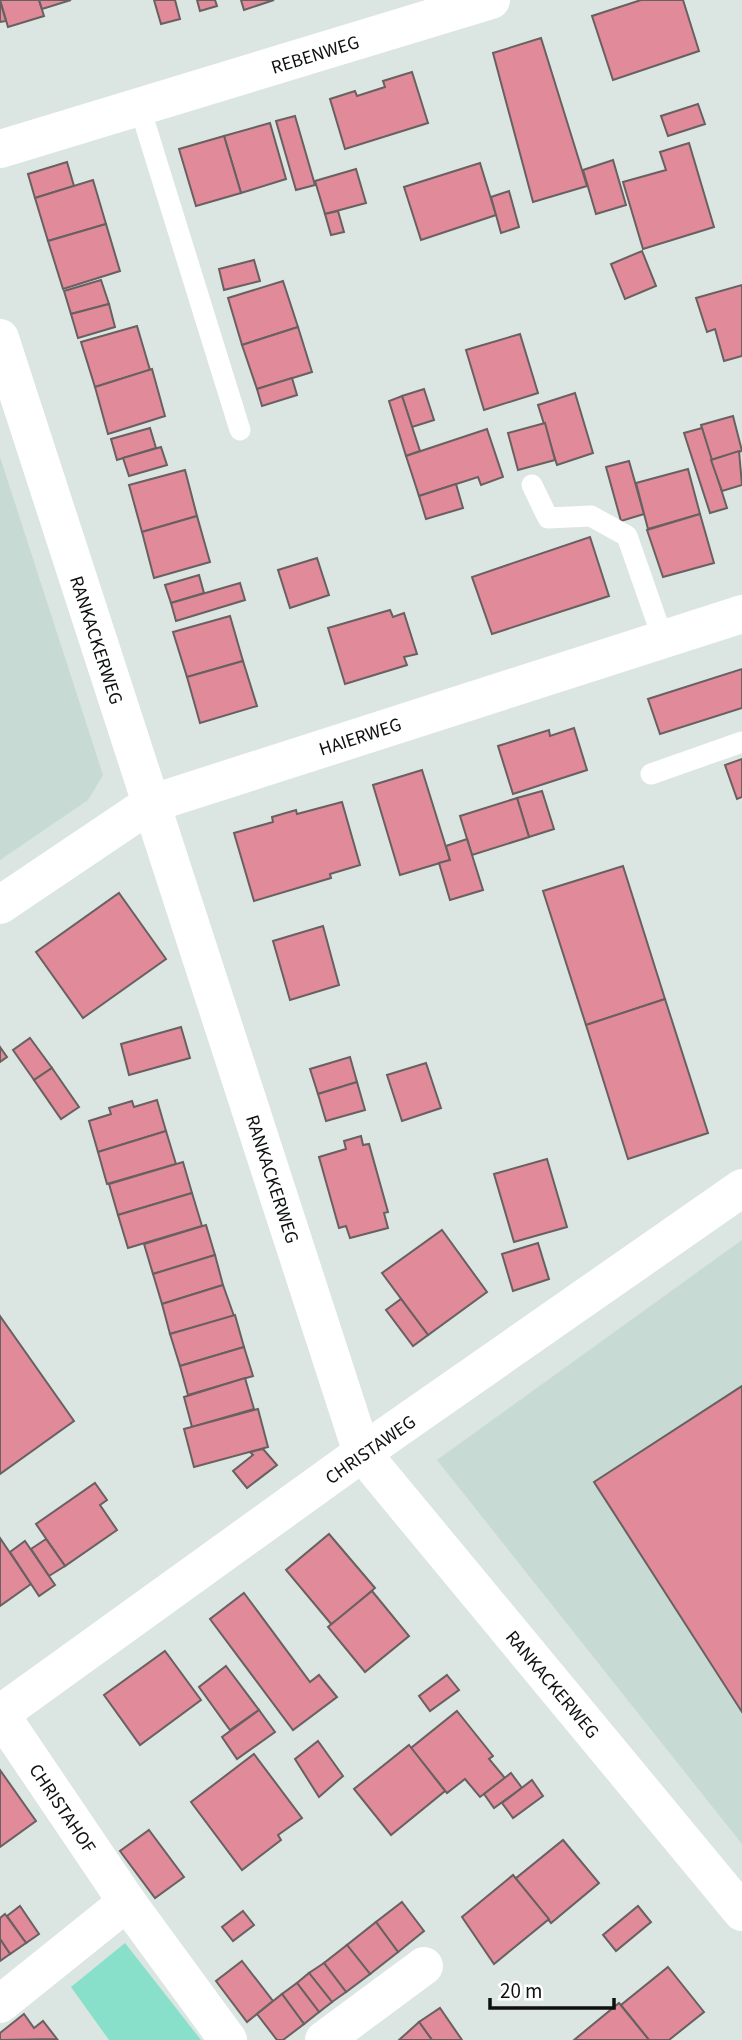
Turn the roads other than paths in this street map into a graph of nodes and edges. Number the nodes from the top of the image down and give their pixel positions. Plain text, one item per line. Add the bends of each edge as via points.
1 (491, 0) edge
2 (140, 108) junction
3 (0, 149) edge
4 (0, 338) edge
5 (240, 430) dead end
6 (531, 485) dead end
7 (742, 614) edge
8 (663, 639) junction
9 (742, 742) edge
10 (651, 774) dead end
11 (150, 804) junction
12 (0, 905) edge
13 (742, 1188) edge
14 (362, 1453) junction
15 (0, 1714) edge
16 (127, 1902) junction
17 (742, 1912) edge
18 (424, 1966) dead end
19 (0, 2004) edge
20 (228, 2040) edge
21 (324, 2040) edge

1 - 2 street, REBENWEG
2 - 3 street, REBENWEG
2 - 5 lane
4 - 11 street, RANKACKERWEG
6 - 8 lane via 548,518 591,516 626,536
7 - 8 street, HAIERWEG
8 - 11 street, HAIERWEG
9 - 10 lane
11 - 12 street, HAIERWEG
11 - 14 street, RANKACKERWEG
13 - 14 street, CHRISTAWEG
14 - 15 street, CHRISTAWEG
14 - 17 street, RANKACKERWEG
15 - 16 street, CHRISTAHOF
16 - 19 street
16 - 20 street, CHRISTAHOF
18 - 21 street

